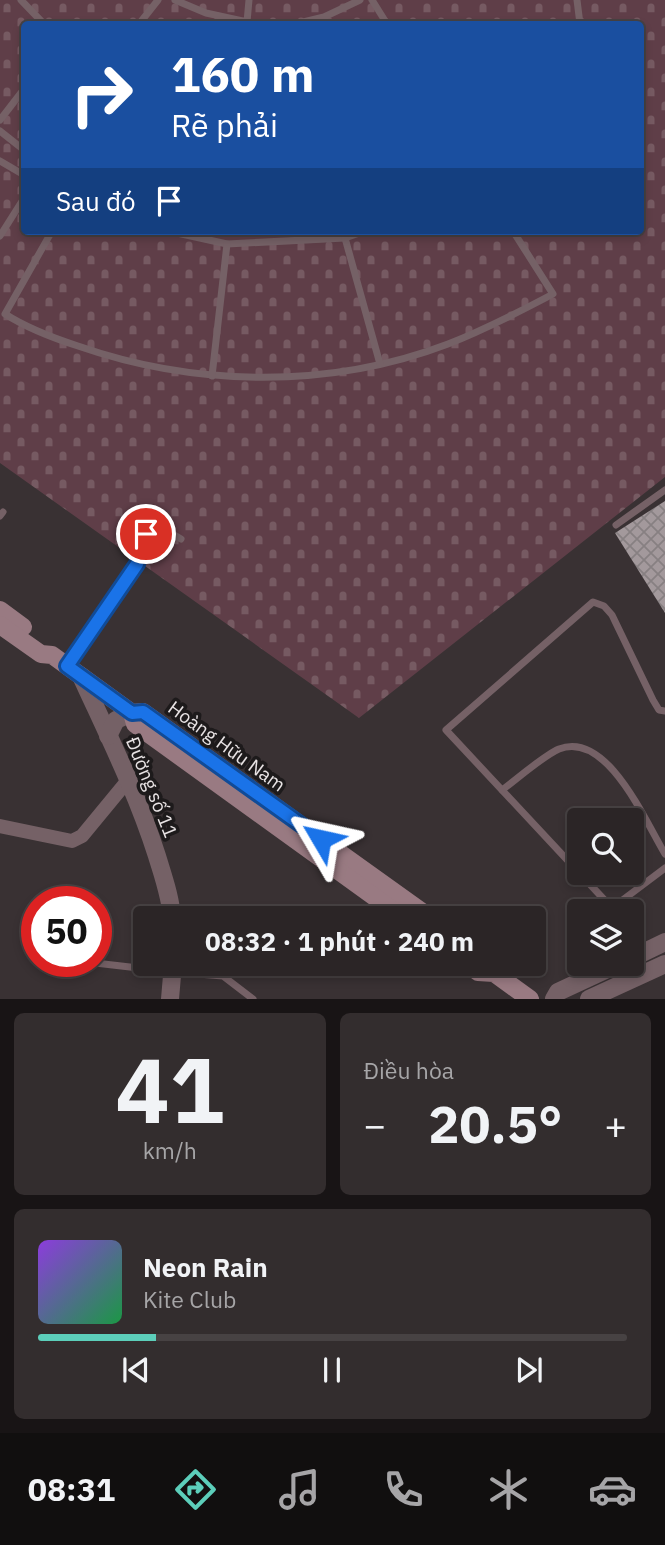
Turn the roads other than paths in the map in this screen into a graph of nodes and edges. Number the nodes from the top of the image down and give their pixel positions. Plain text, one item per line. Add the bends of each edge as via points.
1 (20, 0) edge
2 (158, 0) edge
3 (175, 0) edge
4 (249, 0) edge
5 (360, 0) edge
6 (372, 0) edge
7 (577, 0) edge
8 (41, 21) edge
9 (141, 21) edge
10 (242, 21) edge
11 (247, 21) edge
12 (307, 21) edge
13 (385, 21) edge
14 (580, 21) edge
15 (21, 93) edge
16 (0, 120) edge
17 (0, 131) edge
18 (21, 148) edge
19 (0, 161) edge
20 (21, 173) edge
21 (21, 203) edge
22 (50, 235) edge
23 (187, 235) edge
24 (354, 235) edge
25 (516, 235) edge
26 (0, 236) edge
27 (345, 238) junction
28 (227, 244) junction
29 (380, 364) junction
30 (212, 376) junction
31 (665, 490) edge
32 (616, 524) dead end
33 (181, 539) dead end
34 (0, 610) edge
35 (0, 625) edge
36 (52, 655) junction
37 (74, 671) junction
38 (665, 711) edge
39 (132, 713) junction
40 (108, 736) junction
41 (129, 779) junction
42 (502, 790) junction
43 (0, 826) edge
44 (665, 854) edge
45 (665, 868) edge
46 (169, 906) edge
47 (387, 906) edge
48 (414, 906) edge
49 (665, 942) edge
50 (644, 952) edge
51 (112, 964) edge
52 (665, 964) edge
53 (133, 965) edge
54 (172, 976) edge
55 (223, 976) edge
56 (501, 976) edge
57 (592, 976) edge
58 (170, 999) edge
59 (253, 999) edge
60 (530, 999) edge
61 (554, 999) edge
62 (589, 999) edge

1 - 8 lane
2 - 9 lane
3 - 10 lane
4 - 11 lane
5 - 12 lane
6 - 13 lane
7 - 14 lane
15 - 16 lane
17 - 18 lane
19 - 20 lane
21 - 26 lane
22 - 30 lane via 5,314 107,356
23 - 28 lane
24 - 27 lane
25 - 29 lane via 553,294 447,345
27 - 28 lane
27 - 29 lane
28 - 30 lane
29 - 30 lane via 303,375
31 - 32 lane
33 - 37 lane via 164,529 146,534 137,564
34 - 36 main road, Hoàng Hữu Nam via 48,644
35 - 36 main road, Hoàng Hữu Nam via 41,654
36 - 37 main road, Hoàng Hữu Nam
37 - 39 main road, Hoàng Hữu Nam
37 - 40 street, Đường số 11
38 - 42 lane via 659,710 612,615 593,602 446,730
39 - 40 street via 116,720
39 - 47 main road, Hoàng Hữu Nam via 135,724
39 - 48 main road, Hoàng Hữu Nam via 143,712
40 - 41 street, Đường số 11
41 - 43 street via 82,836 72,841
41 - 46 street, Đường số 11
42 - 44 lane via 558,750 576,746 596,752 615,771
42 - 45 lane via 612,908
49 - 50 street
51 - 53 lane
52 - 62 street
54 - 58 street
55 - 59 lane
56 - 60 main road
57 - 61 street via 558,992

